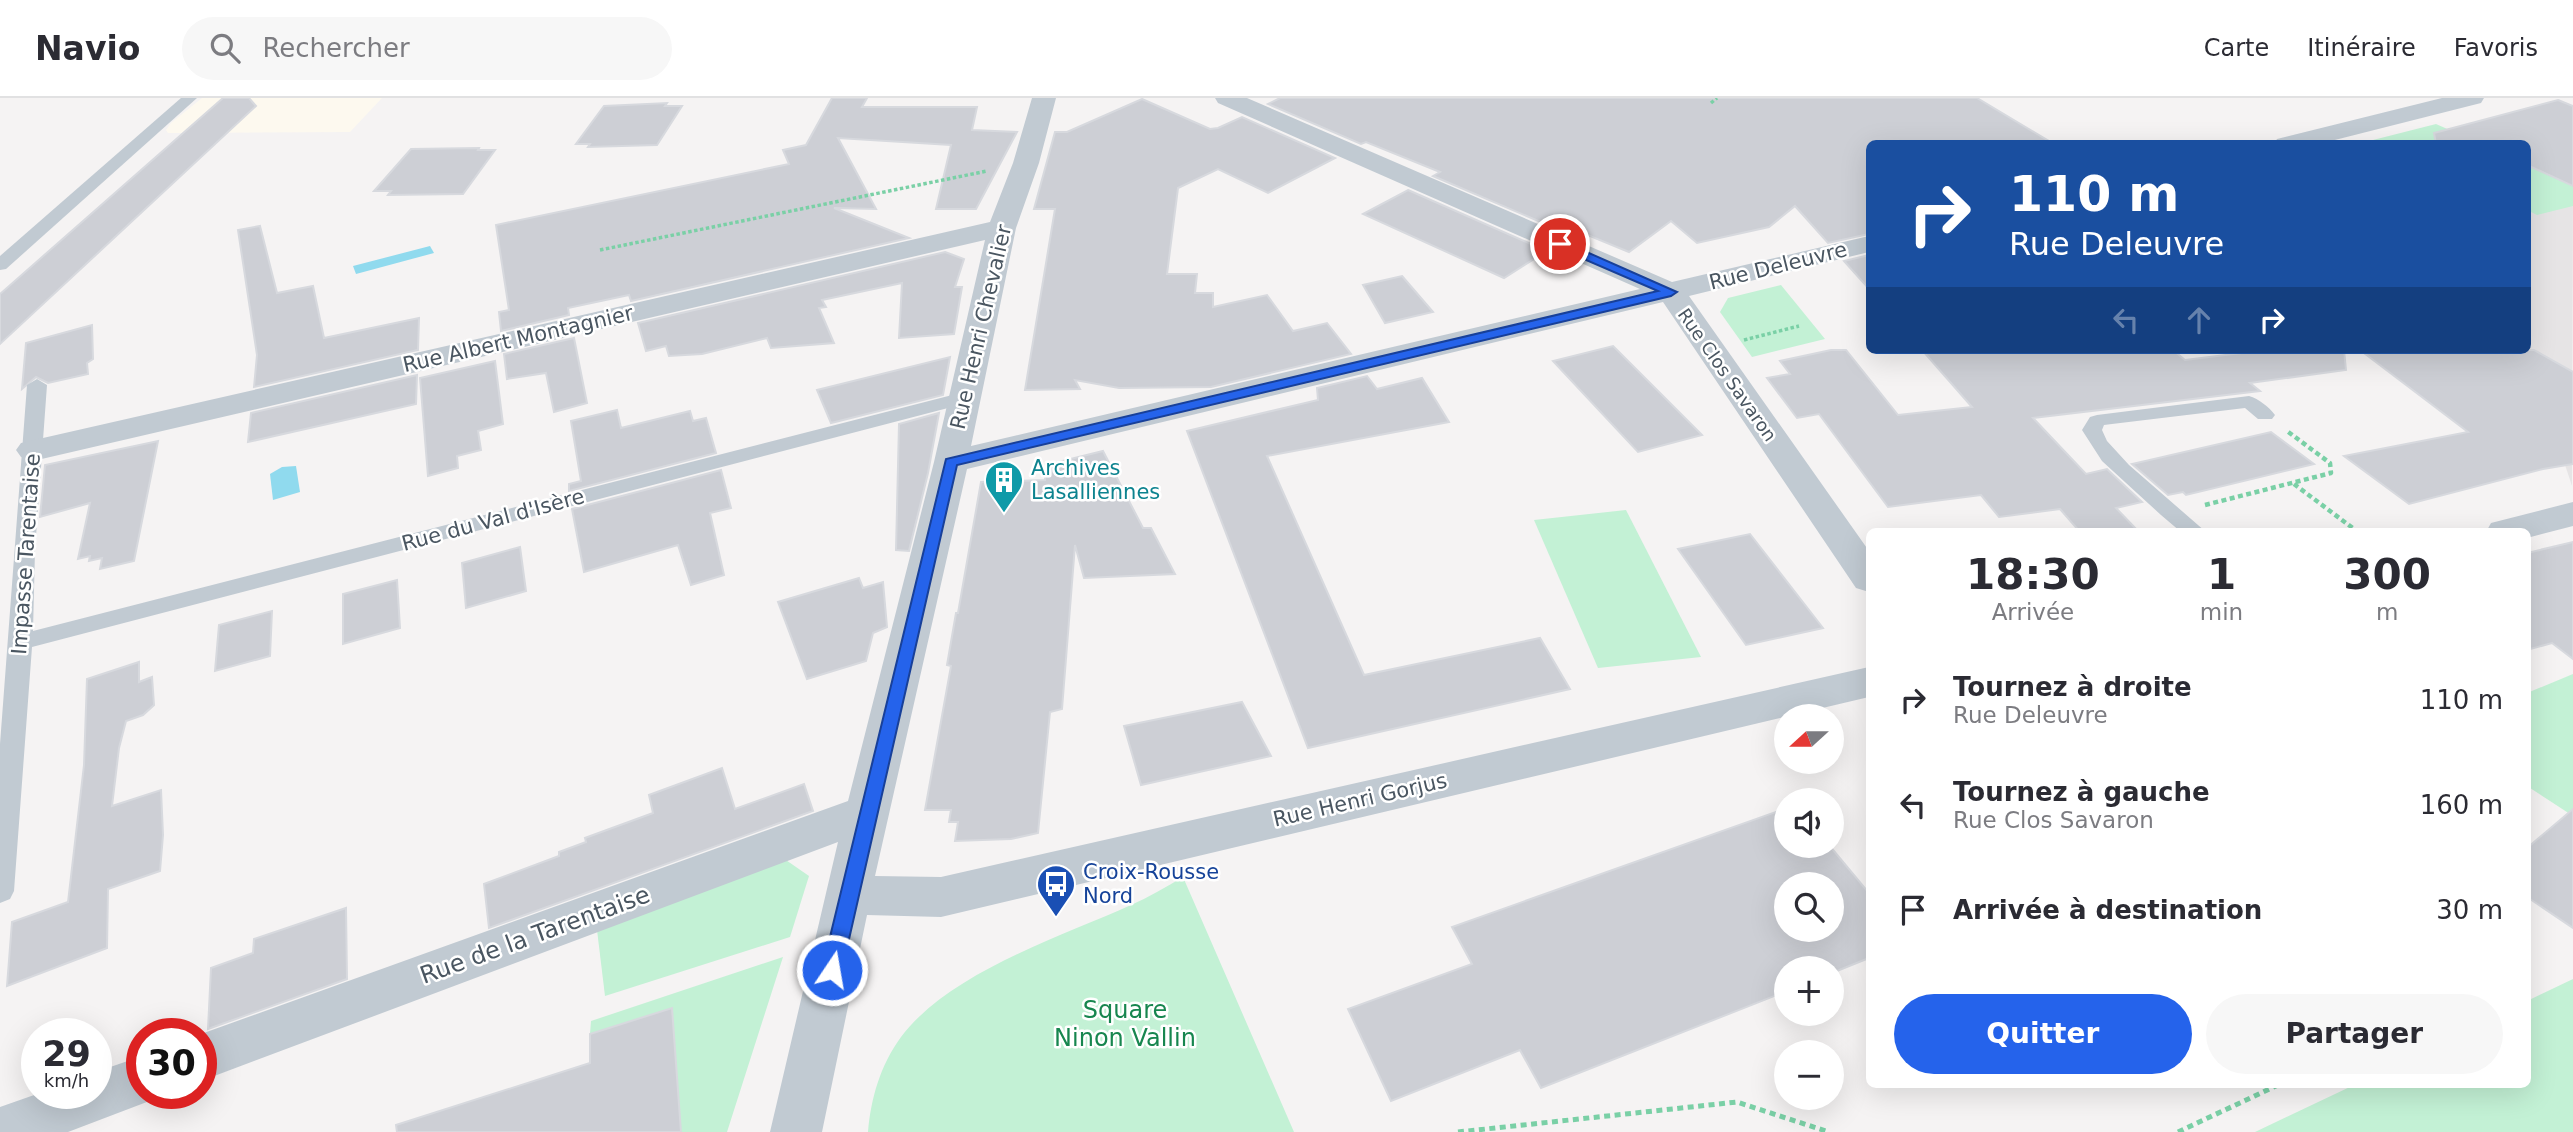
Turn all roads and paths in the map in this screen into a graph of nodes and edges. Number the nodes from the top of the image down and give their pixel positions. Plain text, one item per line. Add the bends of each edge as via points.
1 (190, 98) edge
2 (1044, 98) edge
3 (1227, 98) edge
4 (1717, 98) edge
5 (2472, 98) edge
6 (1711, 103) dead end
7 (2302, 140) edge
8 (1026, 163) junction
9 (1002, 228) junction
10 (1866, 245) edge
11 (600, 250) dead end
12 (0, 265) edge
13 (1671, 292) junction
14 (1799, 326) dead end
15 (1709, 349) junction
16 (37, 385) dead end
17 (964, 398) junction
18 (2266, 415) joint
19 (33, 450) junction
20 (951, 462) junction
21 (2294, 484) junction
22 (2173, 513) junction
23 (2573, 514) edge
24 (2190, 528) edge
25 (2353, 528) edge
26 (2519, 528) edge
27 (1866, 575) edge
28 (21, 642) junction
29 (1866, 683) edge
30 (869, 812) junction
31 (0, 891) edge
32 (848, 895) junction
33 (217, 1052) edge
34 (126, 1086) edge
35 (2272, 1088) edge
36 (1, 1132) edge
37 (796, 1132) edge
38 (1458, 1132) edge
39 (1829, 1132) edge
40 (2178, 1132) edge

1 - 12 lane
2 - 8 street, Rue Henri Chevalier
3 - 13 street, Rue Clos Savaron
4 - 6 path
5 - 7 street
8 - 9 street, Rue Henri Chevalier
8 - 11 path
9 - 17 street, Rue Henri Chevalier
9 - 19 street, Rue Albert Montagnier
10 - 13 street, Rue Deleuvre
13 - 15 street, Rue Clos Savaron
13 - 20 street, Rue Deleuvre
14 - 15 path
15 - 27 street, Rue Clos Savaron
16 - 19 lane, Impasse Tarentaise
17 - 20 street, Rue Henri Chevalier
17 - 28 lane, Rue du Val d'Isère
18 - 21 path via 2330,463 2331,473
18 - 22 lane via 2249,402 2097,421 2092,430 2095,441
19 - 28 lane, Impasse Tarentaise
20 - 30 street, Rue Henri Chevalier
21 - 22 path
21 - 25 path
22 - 24 lane
23 - 26 street
28 - 31 lane, Impasse Tarentaise
29 - 32 street, Rue Henri Gorjus via 941,897
30 - 32 street, Rue Henri Chevalier
30 - 33 street, Rue de la Tarentaise
32 - 37 street, Rue Henri Chevalier
34 - 36 street
35 - 40 path
38 - 39 path via 1737,1102

